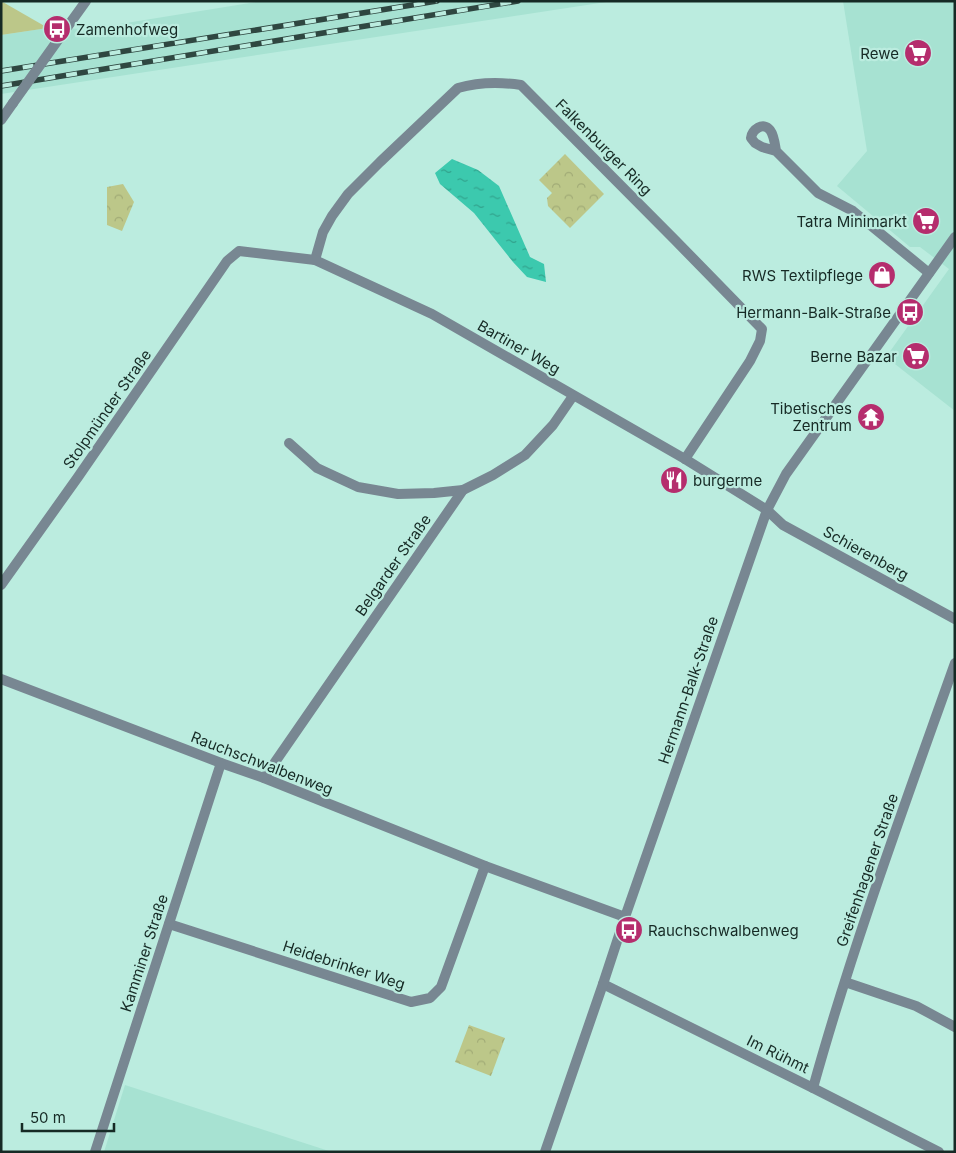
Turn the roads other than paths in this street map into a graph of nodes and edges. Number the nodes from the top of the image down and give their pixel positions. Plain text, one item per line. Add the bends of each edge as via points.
1 (86, 1) edge
2 (1, 120) edge
3 (776, 151) dead end
4 (955, 237) edge
5 (239, 251) joint
6 (315, 260) junction
7 (929, 273) junction
8 (573, 396) junction
9 (290, 443) dead end
10 (685, 459) junction
11 (463, 490) junction
12 (767, 510) junction
13 (1, 585) edge
14 (955, 619) edge
15 (955, 663) edge
16 (1, 679) edge
17 (221, 763) junction
18 (264, 778) junction
19 (485, 866) junction
20 (625, 917) junction
21 (169, 924) junction
22 (845, 982) junction
23 (604, 984) junction
24 (955, 1026) edge
25 (814, 1088) junction
26 (95, 1152) edge
27 (545, 1152) edge
28 (939, 1152) edge

1 - 2 street, bridge
3 - 7 street via 818,193 853,211
4 - 7 street, Hermann-Balk-Straße
5 - 6 street, Bartiner Weg
5 - 13 street, Stolpmünder Straße via 228,261
6 - 8 street, Bartiner Weg via 432,314
6 - 10 street, Falkenburger Ring via 323,232 344,199 458,88 504,82 521,85 762,329 760,342 750,361
7 - 12 street, Hermann-Balk-Straße via 786,474
8 - 10 street, Bartiner Weg
8 - 11 street, Belgarder Straße via 553,425 525,455
9 - 11 street via 317,468 358,487 398,494
10 - 12 street, Bartiner Weg
11 - 18 street, Belgarder Straße
12 - 14 street, Schierenberg via 783,525
12 - 20 street, Hermann-Balk-Straße
15 - 22 street, Greifenhagener Straße
16 - 17 street, Rauchschwalbenweg
17 - 18 street, Rauchschwalbenweg
17 - 21 street, Kamminer Straße
18 - 19 street, Rauchschwalbenweg
19 - 20 street, Rauchschwalbenweg
19 - 21 street, Heidebrinker Weg via 441,987 430,998 410,1002
20 - 23 street, Hermann-Balk-Straße
21 - 26 street, Kamminer Straße
22 - 24 street via 916,1006
22 - 25 street, Greifenhagener Straße
23 - 25 street, Im Rühmt
23 - 27 street, Hermann-Balk-Straße
25 - 28 street, Im Rühmt

